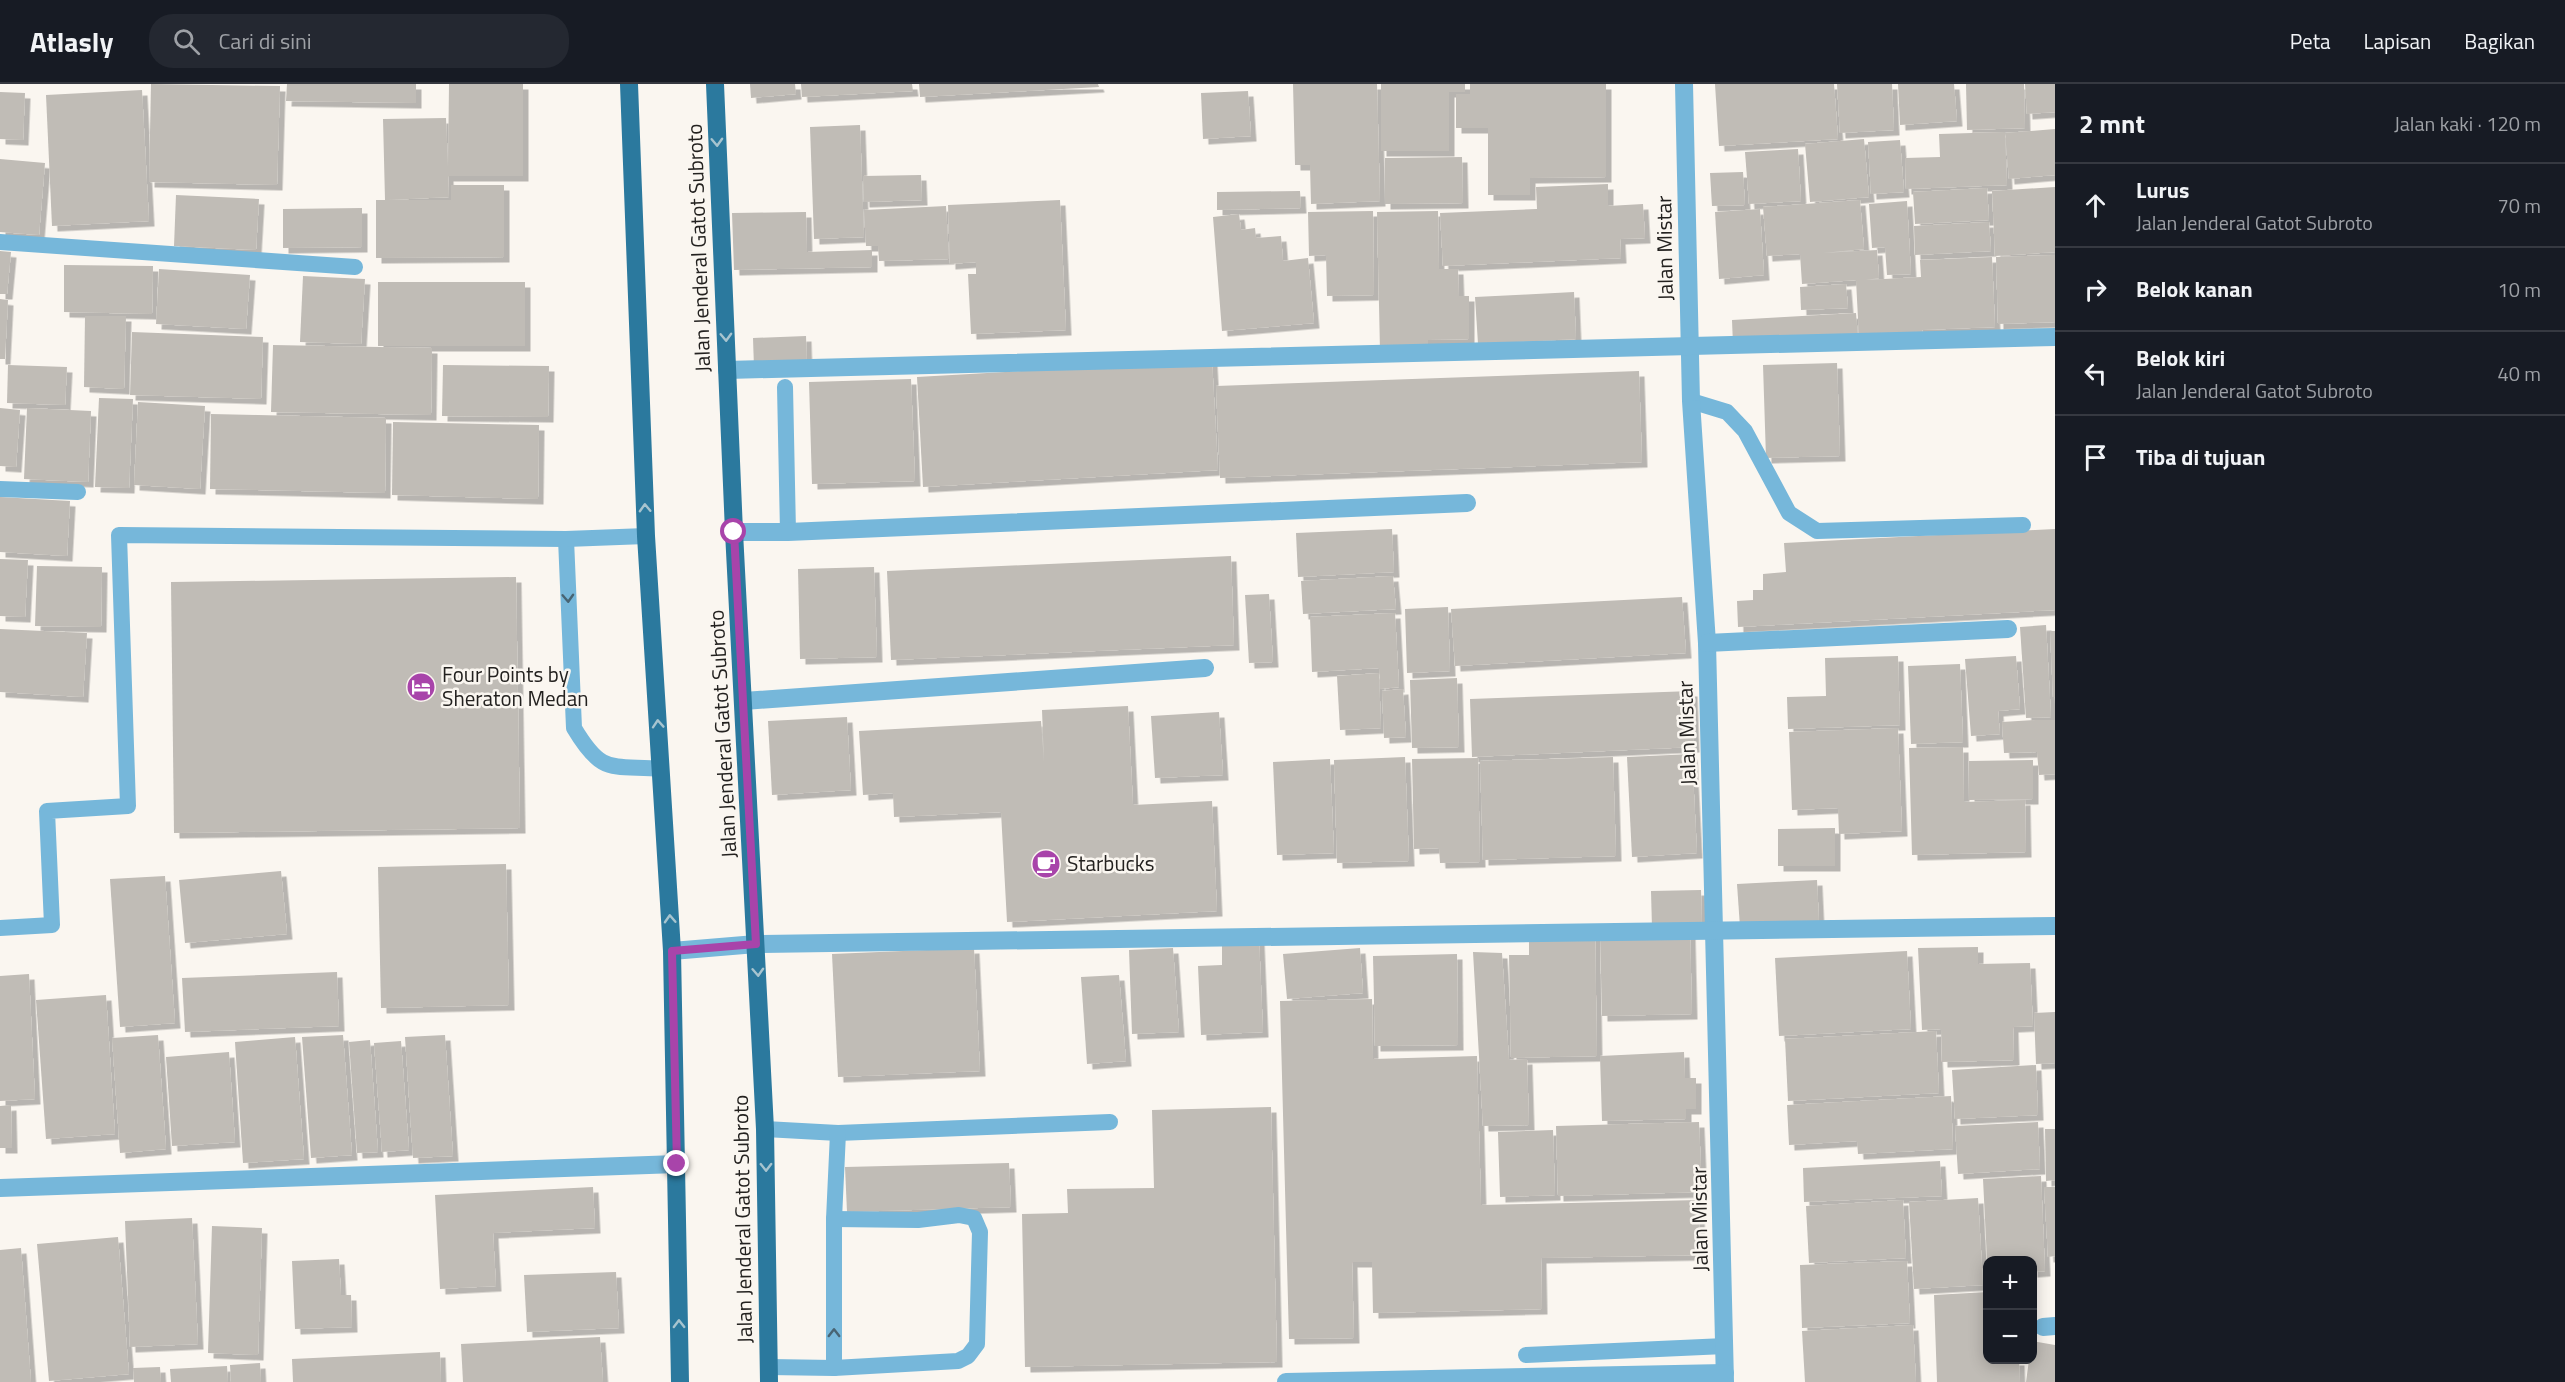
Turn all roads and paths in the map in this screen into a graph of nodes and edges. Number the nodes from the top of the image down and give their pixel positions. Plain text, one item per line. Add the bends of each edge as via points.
1 (629, 84) edge
2 (715, 84) edge
3 (1684, 84) edge
4 (0, 242) edge
5 (355, 267) dead end
6 (2055, 337) edge
7 (1690, 348) junction
8 (727, 370) junction
9 (785, 387) dead end
10 (1691, 401) junction
11 (0, 489) edge
12 (78, 492) dead end
13 (1467, 503) dead end
14 (2023, 525) dead end
15 (734, 532) junction
16 (788, 532) junction
17 (646, 536) junction
18 (566, 540) junction
19 (2008, 629) dead end
20 (1707, 643) junction
21 (1205, 668) dead end
22 (744, 700) junction
23 (661, 769) junction
24 (2055, 926) edge
25 (0, 928) edge
26 (1715, 929) junction
27 (756, 944) junction
28 (672, 951) junction
29 (1110, 1122) dead end
30 (765, 1129) junction
31 (838, 1132) junction
32 (677, 1164) junction
33 (0, 1188) edge
34 (834, 1219) junction
35 (1725, 1346) junction
36 (1526, 1355) dead end
37 (834, 1368) junction
38 (769, 1375) edge
39 (1725, 1378) edge
40 (680, 1382) edge
41 (1286, 1382) edge

17 -> 1 main road
2 -> 8 main road, Jalan Jenderal Gatot Subroto
3 - 7 street, Jalan Mistar
4 - 5 lane
6 - 7 street
7 - 8 street
7 - 10 street, Jalan Mistar
8 - 15 main road, Jalan Jenderal Gatot Subroto
9 - 16 lane
10 - 14 lane via 1727,412 1745,431 1789,513 1817,531
10 - 20 street, Jalan Mistar
11 - 12 lane
13 - 16 street
15 - 16 street
15 - 22 main road, Jalan Jenderal Gatot Subroto
17 - 18 lane
23 -> 17 main road
18 -> 23 lane via 574,728 602,764
18 - 25 lane via 119,535 128,806 47,811 52,925
19 - 20 street
20 - 26 street, Jalan Mistar
21 - 22 street
22 - 27 main road, Jalan Jenderal Gatot Subroto
28 -> 23 main road
24 - 26 street
26 - 27 street
26 - 35 street, Jalan Mistar
27 - 28 street
27 -> 30 main road, Jalan Jenderal Gatot Subroto
28 - 32 main road
29 - 31 lane
30 - 31 lane
30 -> 38 main road, Jalan Jenderal Gatot Subroto
31 - 34 lane
32 - 33 street
40 -> 32 main road
37 -> 34 lane
34 - 37 lane via 918,1220 959,1215 974,1218 981,1232 977,1344 968,1356 958,1361
35 - 36 lane
35 - 39 street, Jalan Mistar
37 - 38 lane
39 - 41 street

